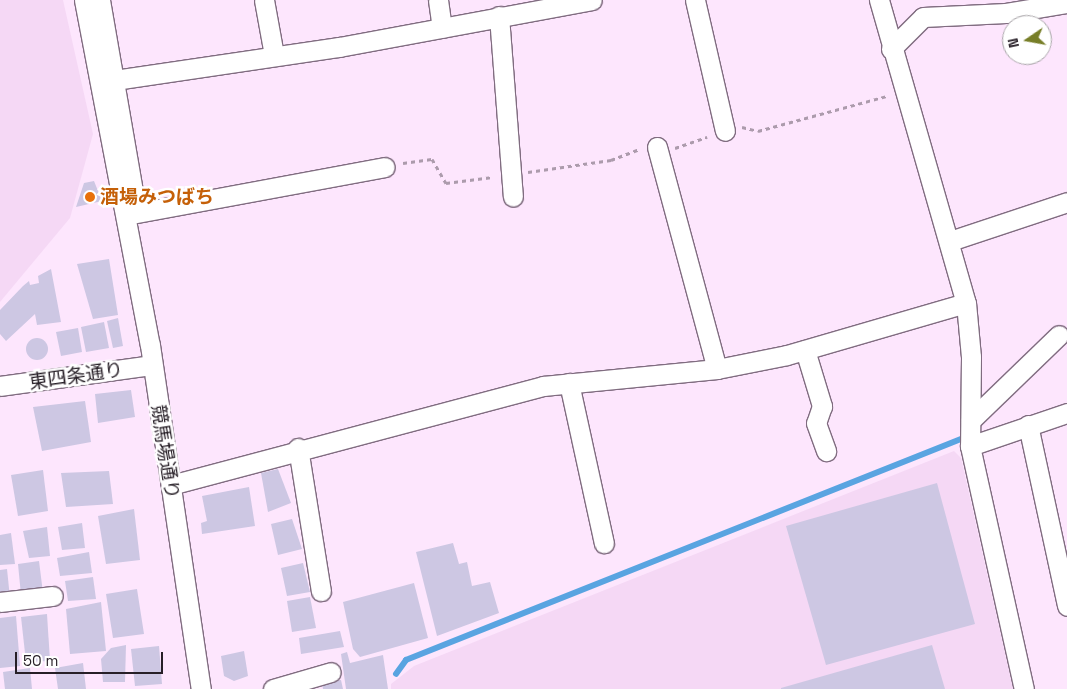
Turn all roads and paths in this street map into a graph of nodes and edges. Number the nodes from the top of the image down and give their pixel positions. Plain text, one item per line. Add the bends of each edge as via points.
1 (84, 0) edge
2 (100, 0) edge
3 (264, 0) edge
4 (438, 0) edge
5 (592, 0) edge
6 (695, 0) edge
7 (879, 0) edge
8 (1067, 3) edge
9 (499, 16) junction
10 (442, 28) junction
11 (891, 49) junction
12 (274, 56) junction
13 (902, 79) junction
14 (107, 81) junction
15 (724, 131) joint
16 (657, 147) dead end
17 (586, 163) dead end
18 (385, 167) joint
19 (509, 175) junction
20 (513, 196) dead end
21 (1067, 202) edge
22 (126, 215) junction
23 (950, 241) junction
24 (966, 303) junction
25 (1059, 335) dead end
26 (805, 350) junction
27 (152, 365) junction
28 (717, 369) junction
29 (569, 383) junction
30 (0, 386) edge
31 (1067, 413) edge
32 (971, 420) junction
33 (1028, 425) junction
34 (970, 446) junction
35 (298, 448) junction
36 (826, 451) dead end
37 (171, 484) junction
38 (604, 543) dead end
39 (321, 591) dead end
40 (53, 596) dead end
41 (0, 602) edge
42 (1067, 606) edge
43 (331, 672) dead end
44 (201, 689) edge
45 (273, 689) edge
46 (1024, 689) edge

1 - 14 street, 競馬場通り
2 - 14 street, 競馬場通り
3 - 12 street
4 - 10 street
5 - 9 street
6 - 15 street
7 - 11 street
8 - 11 street via 1006,13 924,17
9 - 10 street
9 - 19 street
10 - 12 street
11 - 13 street
12 - 14 street
13 - 15 path via 883,99 758,131 744,126
13 - 23 street
14 - 22 street, 競馬場通り via 118,198
16 - 28 street
17 - 19 path
18 - 19 path via 432,159 446,184
18 - 22 street
19 - 20 street
21 - 23 street
22 - 27 street, 競馬場通り
23 - 24 street
24 - 26 street
24 - 32 street
25 - 32 street
26 - 28 street
26 - 36 street via 822,406 816,423
27 - 30 street, 東四条通り
27 - 37 street, 競馬場通り
28 - 29 street
29 - 35 street
29 - 38 street
31 - 33 street
32 - 34 street
33 - 34 street
33 - 42 street
34 - 46 street
35 - 37 street
35 - 39 street
37 - 44 street, 競馬場通り
40 - 41 street
43 - 45 street

